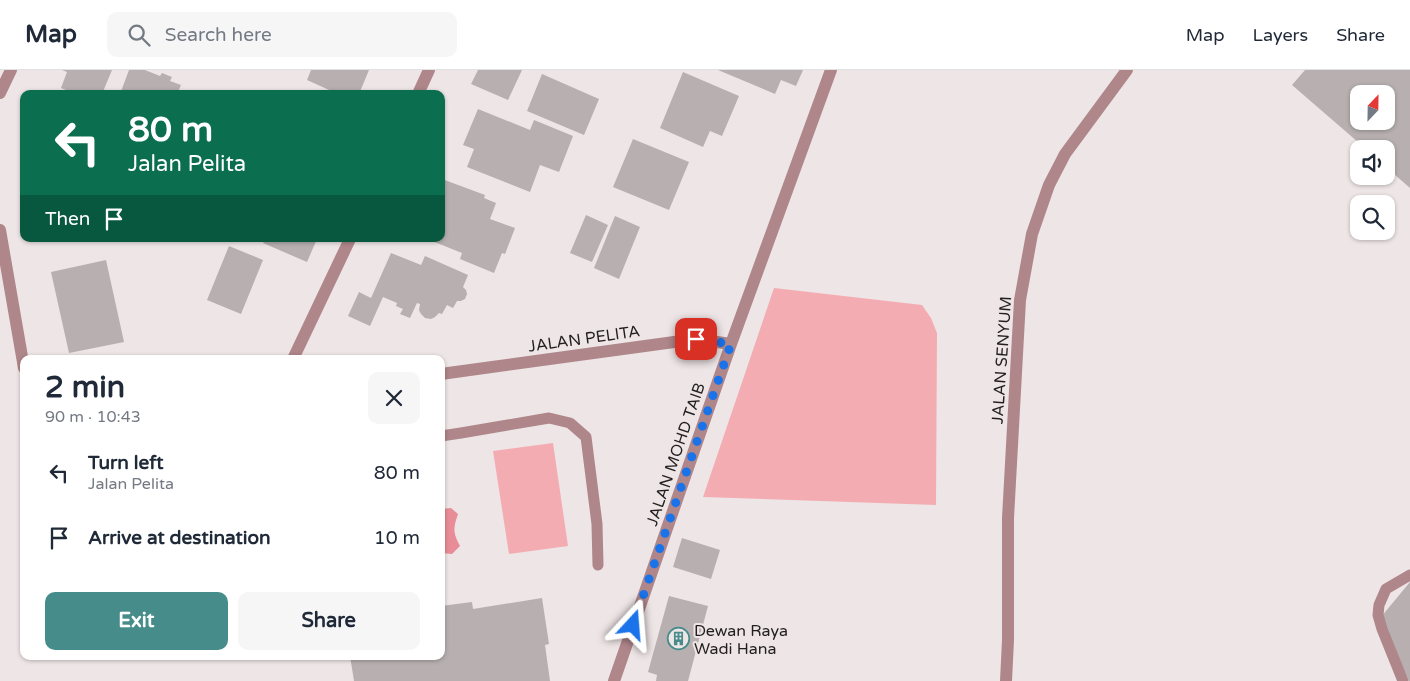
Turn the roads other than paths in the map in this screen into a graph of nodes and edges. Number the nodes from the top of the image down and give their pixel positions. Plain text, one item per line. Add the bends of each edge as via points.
1 (11, 70) edge
2 (430, 70) edge
3 (831, 70) edge
4 (1127, 70) edge
5 (420, 90) edge
6 (0, 93) edge
7 (0, 230) edge
8 (349, 242) edge
9 (731, 344) junction
10 (22, 355) edge
11 (295, 355) edge
12 (445, 373) edge
13 (445, 435) edge
14 (598, 565) dead end
15 (1410, 576) edge
16 (614, 681) edge
17 (1006, 681) edge
18 (1403, 681) edge

1 - 6 street
2 - 5 street
3 - 9 street, JALAN MOHD TAIB
4 - 17 street, JALAN SENYUM via 1065,154 1032,234 1020,300 1008,518
7 - 10 street
8 - 11 street
9 - 12 street, JALAN PELITA via 696,339
9 - 16 street, JALAN MOHD TAIB
13 - 14 lane via 549,418 570,423 586,437 597,524
15 - 18 lane via 1386,589 1378,615

